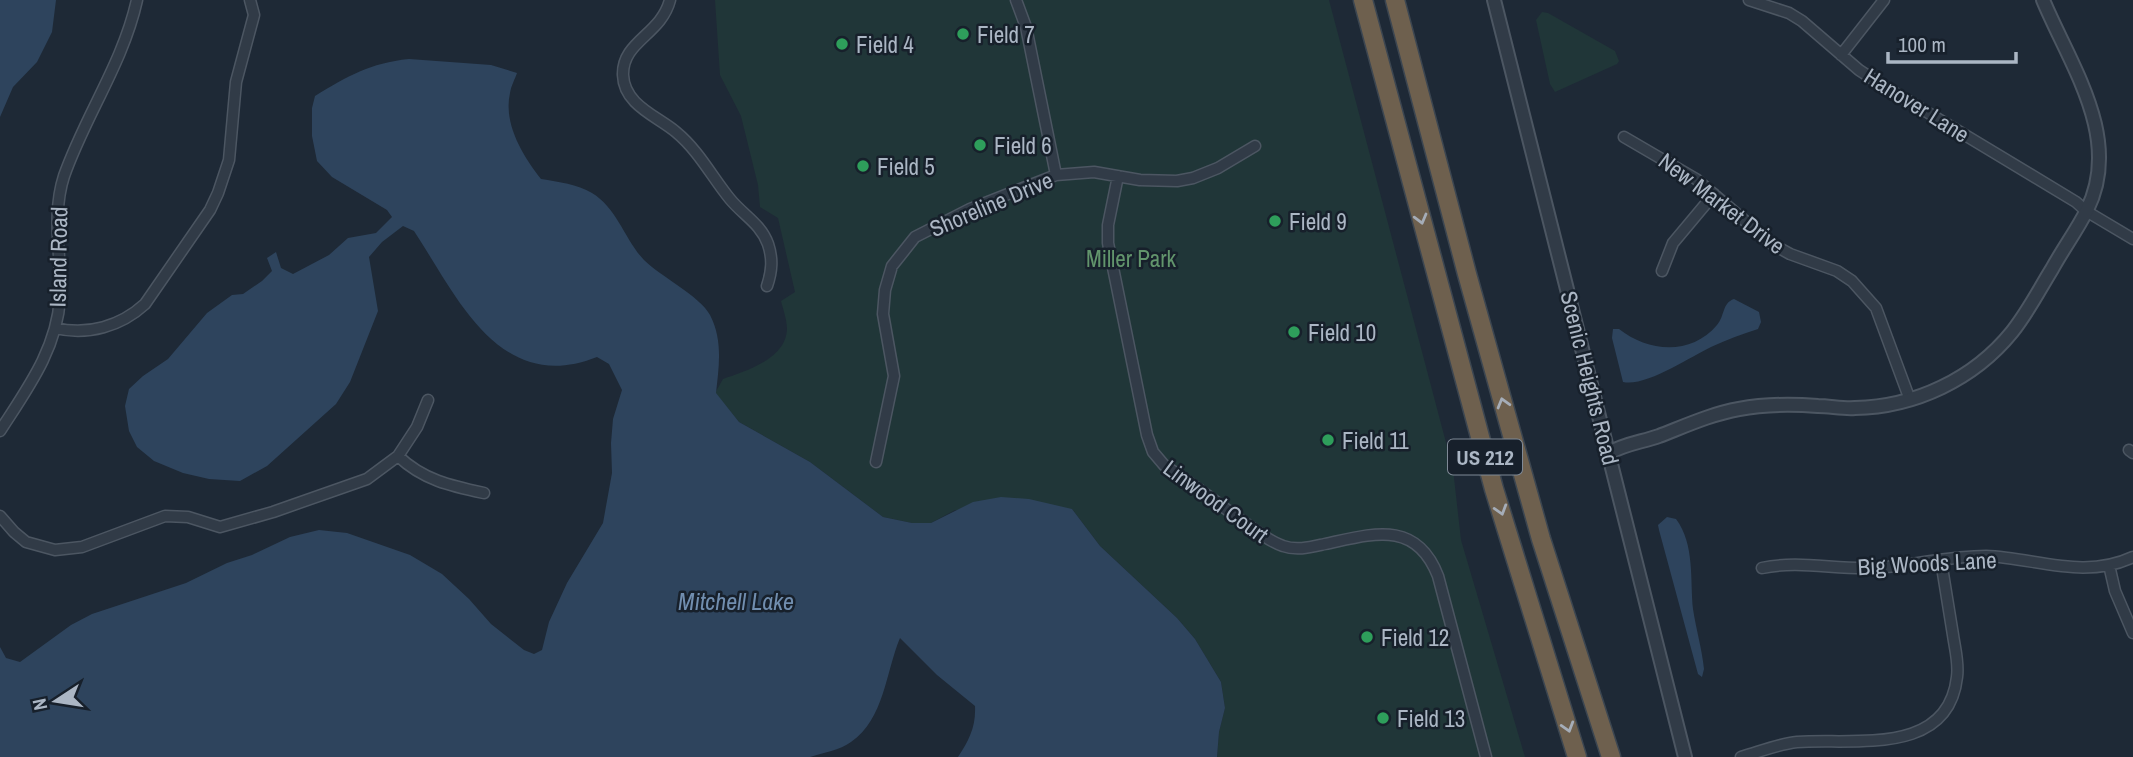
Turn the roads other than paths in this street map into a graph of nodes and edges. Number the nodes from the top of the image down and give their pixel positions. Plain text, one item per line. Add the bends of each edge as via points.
1 (137, 0) edge
2 (250, 0) edge
3 (670, 0) edge
4 (1016, 0) edge
5 (1354, 0) edge
6 (1363, 0) edge
7 (1395, 0) edge
8 (1404, 0) edge
9 (1494, 0) edge
10 (1749, 0) edge
11 (1884, 0) edge
12 (2043, 0) edge
13 (1841, 55) junction
14 (1624, 137) dead end
15 (1433, 142) junction
16 (1255, 146) dead end
17 (1404, 153) junction
18 (1056, 175) junction
19 (1118, 176) junction
20 (1714, 194) junction
21 (2086, 211) junction
22 (2133, 239) edge
23 (1662, 271) dead end
24 (767, 286) dead end
25 (55, 328) junction
26 (428, 400) dead end
27 (1910, 400) junction
28 (0, 431) edge
29 (1609, 453) junction
30 (398, 456) junction
31 (876, 462) dead end
32 (484, 493) dead end
33 (0, 516) edge
34 (1541, 539) junction
35 (2133, 557) edge
36 (1941, 561) junction
37 (2109, 565) junction
38 (1762, 568) dead end
39 (2133, 633) edge
40 (1486, 757) edge
41 (1577, 757) edge
42 (1611, 757) edge
43 (1622, 757) edge
44 (1685, 757) edge
45 (1741, 757) edge

1 - 25 street, Island Road via 127,39 59,195 60,297
2 - 25 street via 254,15 236,82 229,160 210,210 134,314 104,327
3 - 24 street via 658,25 630,51 623,75 625,87 640,107 688,143 729,197 760,228 772,257
4 - 18 street
5 - 17 highway via 1382,99
6 - 17 highway, US 212
7 - 15 highway, US 212
8 - 15 highway
9 - 29 street, Scenic Heights Road
10 - 13 street, Hanover Lane via 1789,13
11 - 13 street
12 - 21 street via 2096,122 2099,160
13 - 21 street, Hanover Lane
14 - 20 street, New Market Drive
34 -> 15 highway, US 212
16 - 19 street, Shoreline Drive via 1230,163 1193,178 1160,181
17 -> 41 highway, US 212 via 1494,489
18 - 19 street, Shoreline Drive via 1094,172
18 - 31 street, Shoreline Drive via 928,228 899,255 883,302 894,376
19 - 40 street, Linwood Court via 1108,243 1153,452 1164,465 1277,544 1300,549 1382,533 1417,545 1431,559 1438,576
20 - 23 street via 1673,243
20 - 27 street, New Market Drive via 1772,244 1836,271 1866,293 1877,308
21 - 22 street, Hanover Lane
21 - 27 street via 2027,310 1996,350 1956,380
25 - 28 street, Island Road via 35,377
26 - 30 street via 417,428
27 - 29 street via 1854,409 1792,404 1738,409
29 - 44 street, Scenic Heights Road
30 - 32 street via 425,477
30 - 33 street via 367,479 220,527 166,516 82,547 55,550 26,542
34 - 42 highway, US 212
34 - 43 highway
35 - 37 street, Big Woods Lane
36 - 37 street, Big Woods Lane via 1988,556 2058,567
36 - 38 street, Big Woods Lane via 1870,568 1788,564
36 - 45 street via 1958,675 1942,713 1906,737 1785,744
37 - 39 street

